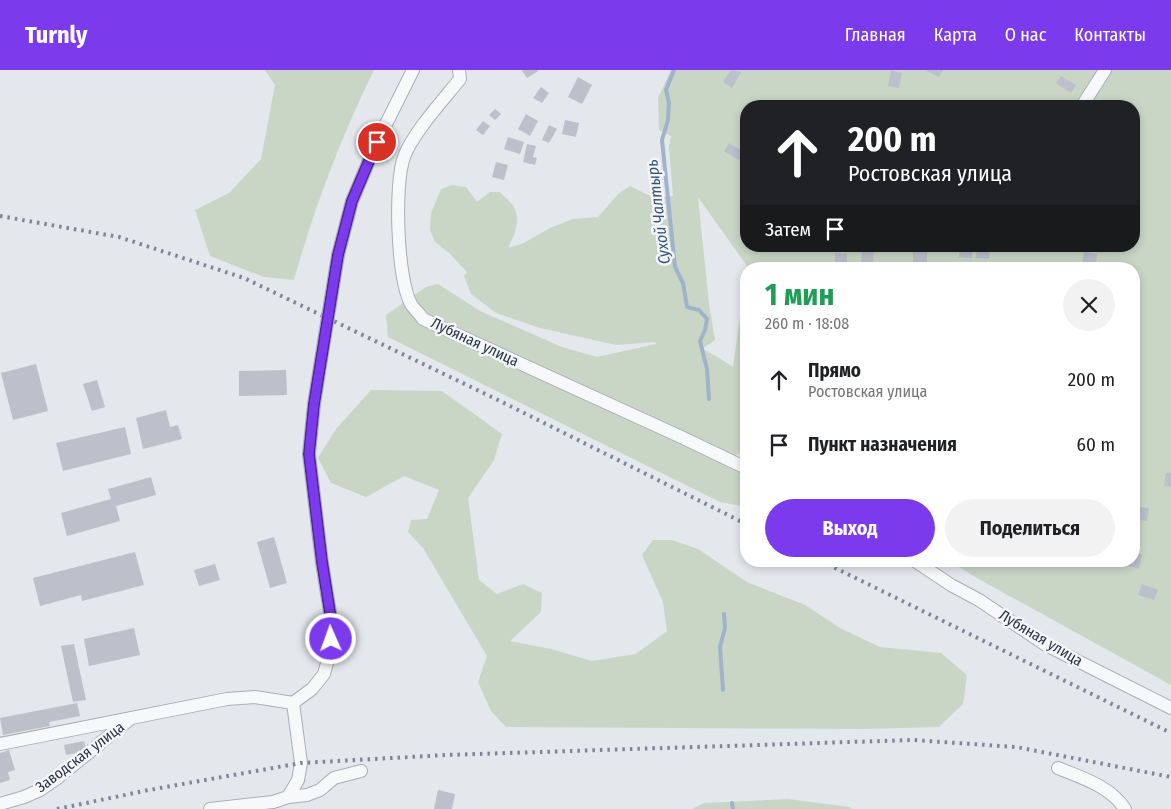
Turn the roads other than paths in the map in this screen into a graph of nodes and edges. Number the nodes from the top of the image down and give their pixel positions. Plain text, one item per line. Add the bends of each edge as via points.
1 (413, 70) edge
2 (459, 70) edge
3 (1105, 70) edge
4 (1086, 100) edge
5 (740, 465) edge
6 (924, 567) edge
7 (293, 703) junction
8 (1171, 708) edge
9 (132, 718) junction
10 (0, 744) edge
11 (1058, 768) dead end
12 (361, 771) dead end
13 (288, 797) junction
14 (0, 804) edge
15 (210, 809) edge
16 (1126, 809) edge

1 - 7 street, bridge via 352,201 338,255 309,454 332,625 330,652 324,674 312,689
2 - 5 street, Лубяная улица via 460,79 404,156 399,177 402,276 411,304 423,319
3 - 4 street
6 - 8 street, Лубяная улица via 1046,645
7 - 9 street, Заводская улица via 254,697 226,699
7 - 13 street via 301,763 298,780
9 - 10 street, Заводская улица
9 - 14 street, Заводская улица via 40,790
11 - 16 street via 1100,786
12 - 13 street via 334,778 320,790 307,795
13 - 15 street via 273,802

